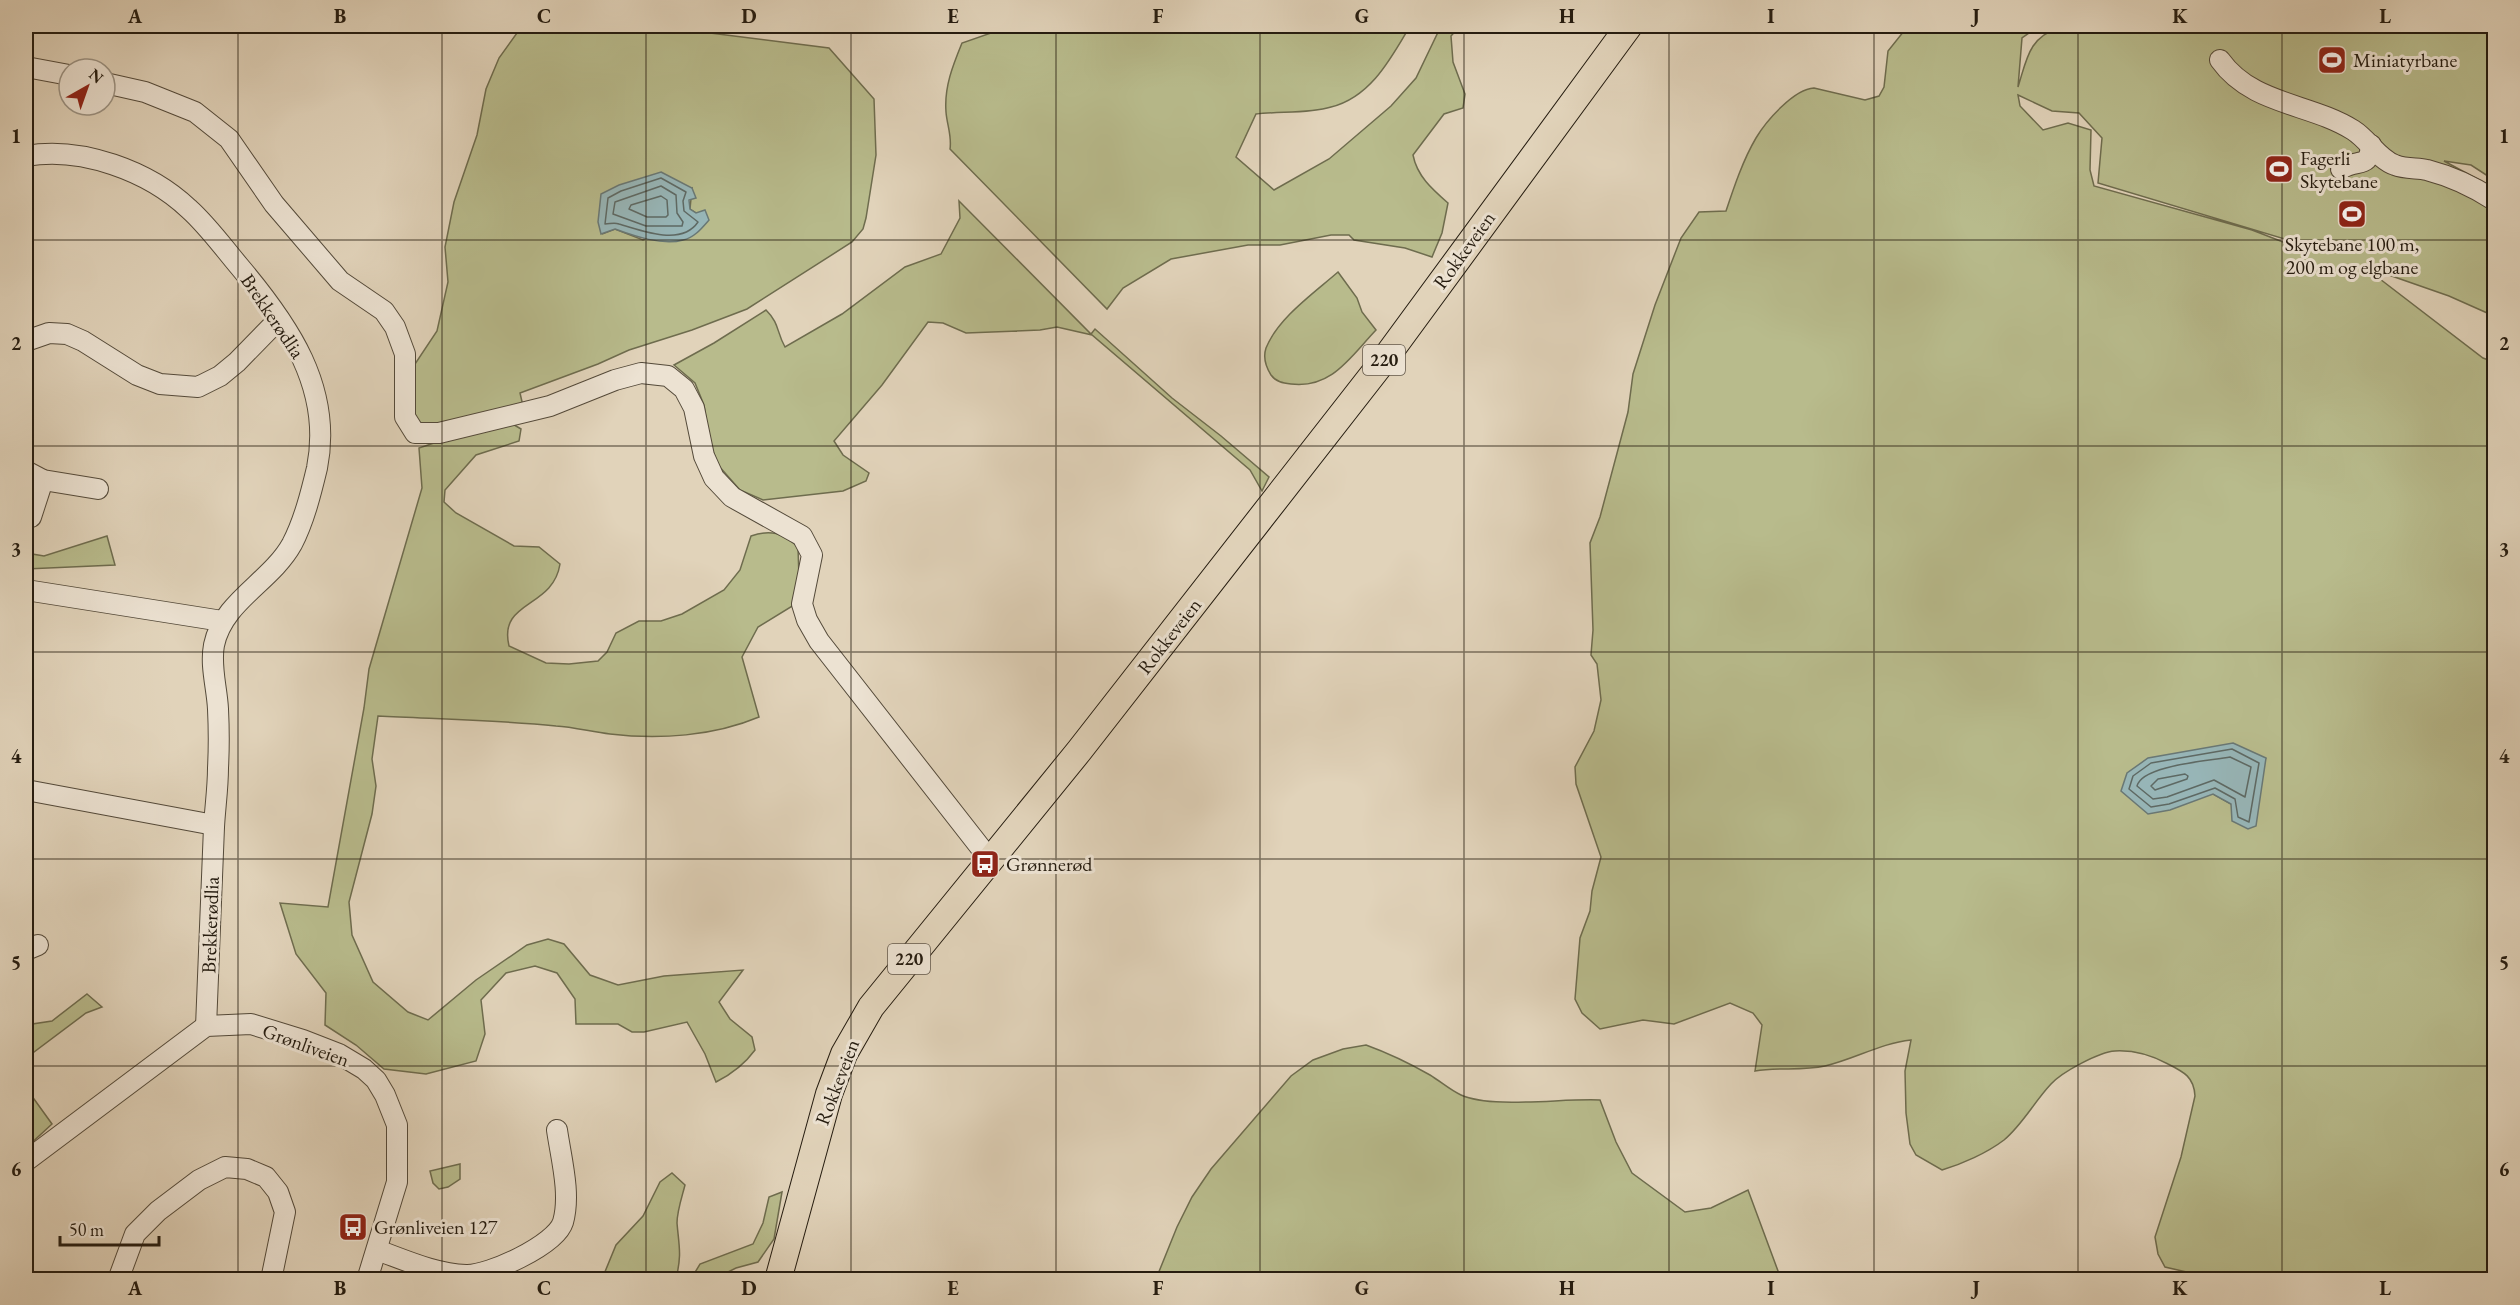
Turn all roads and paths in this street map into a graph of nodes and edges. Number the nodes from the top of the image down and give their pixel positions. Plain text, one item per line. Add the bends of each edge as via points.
1 (1629, 26) edge
2 (2220, 60) dead end
3 (26, 67) edge
4 (57, 73) edge
5 (117, 86) edge
6 (2371, 145) junction
7 (26, 156) edge
8 (2341, 169) dead end
9 (2494, 200) edge
10 (279, 319) junction
11 (26, 341) edge
12 (26, 471) edge
13 (43, 480) junction
14 (98, 489) dead end
15 (32, 517) dead end
16 (26, 590) edge
17 (222, 621) junction
18 (26, 790) edge
19 (214, 825) junction
20 (991, 861) junction
21 (206, 1026) junction
22 (557, 1130) dead end
23 (26, 1161) edge
24 (377, 1250) junction
25 (118, 1280) edge
26 (271, 1280) edge
27 (367, 1280) edge
28 (778, 1280) edge

1 - 20 main road, Rokkeveien / 220 via 1381,364
2 - 6 street via 2238,80 2255,90 2338,122
3 - 4 street
5 - 20 street via 195,112 229,139 274,204 340,281 384,311 405,354 405,417 416,433 439,433 550,406 641,373 668,376 677,382 694,408 704,456 714,478 732,497 802,536 812,555 802,604 819,641
6 - 8 street via 2367,161
6 - 9 street via 2396,166 2443,175
7 - 10 street, Brekkerødlia via 81,156 157,185 189,208 257,287
10 - 11 street via 237,362 198,387 160,384 137,375 67,334 49,333
10 - 17 street, Brekkerødlia via 305,360 318,402 322,437 317,467 309,501 291,545
12 - 13 street
13 - 14 street
13 - 15 street
16 - 17 street
17 - 19 street, Brekkerødlia via 214,646 218,769
18 - 19 street
19 - 21 street, Brekkerødlia
20 - 28 main road, Rokkeveien / 220 via 871,1007 844,1054 829,1094
21 - 23 street
21 - 24 street, Grønliveien via 251,1024 352,1060 376,1080 397,1125 397,1182
22 - 24 street via 566,1204 563,1223 554,1237 534,1251 468,1275 442,1272
24 - 27 street, Grønliveien
25 - 26 street via 135,1234 199,1180 225,1167 247,1169 266,1177 278,1192 285,1212

